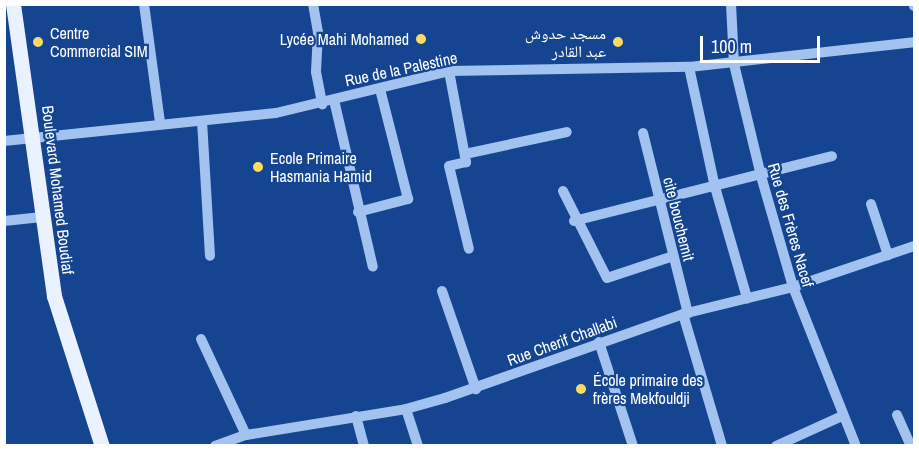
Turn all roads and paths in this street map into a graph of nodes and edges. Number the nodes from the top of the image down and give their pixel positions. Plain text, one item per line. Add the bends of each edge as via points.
1 (13, 4) edge
2 (144, 4) edge
3 (313, 4) edge
4 (731, 4) edge
5 (915, 42) edge
6 (734, 64) junction
7 (689, 67) junction
8 (449, 71) junction
9 (380, 89) junction
10 (334, 100) junction
11 (322, 104) junction
12 (202, 121) junction
13 (160, 122) junction
14 (567, 132) dead end
15 (642, 133) dead end
16 (34, 135) junction
17 (4, 141) edge
18 (465, 154) junction
19 (832, 156) dead end
20 (761, 176) junction
21 (715, 187) junction
22 (563, 191) dead end
23 (659, 202) junction
24 (871, 204) dead end
25 (358, 212) junction
26 (40, 217) junction
27 (4, 221) edge
28 (574, 221) junction
29 (915, 246) edge
30 (469, 249) dead end
31 (888, 255) junction
32 (210, 256) dead end
33 (673, 256) junction
34 (373, 267) dead end
35 (793, 287) junction
36 (442, 291) dead end
37 (747, 298) junction
38 (685, 313) junction
39 (201, 339) dead end
40 (599, 342) junction
41 (476, 388) junction
42 (406, 409) junction
43 (897, 415) dead end
44 (356, 416) junction
45 (842, 416) junction
46 (246, 435) junction
47 (102, 446) edge
48 (214, 446) edge
49 (364, 446) edge
50 (418, 446) edge
51 (633, 446) edge
52 (722, 446) edge
53 (776, 446) edge
54 (856, 446) edge
55 (911, 446) edge

1 - 16 main road, Boulevard Mohamed Boudiaf
2 - 13 street
3 - 11 street via 318,32 316,72
4 - 6 street, Rue des Frères Nacef
5 - 6 street, Rue de la Palestine
6 - 7 street, Rue de la Palestine
6 - 20 street, Rue des Frères Nacef
7 - 8 street, Rue de la Palestine
7 - 21 street
8 - 9 street, Rue de la Palestine
8 - 18 street
9 - 10 street, Rue de la Palestine
9 - 25 street via 408,199
10 - 11 street, Rue de la Palestine
10 - 25 street
11 - 12 street, Rue de la Palestine
12 - 13 street, Rue de la Palestine
12 - 32 street
13 - 16 street, Rue de la Palestine
14 - 18 street
15 - 23 street, cite bouchemit
16 - 17 street, Rue de la Palestine
16 - 26 main road, Boulevard Mohamed Boudiaf
18 - 30 street via 466,162 449,166
19 - 20 street
20 - 21 street
20 - 35 street, Rue des Frères Nacef
21 - 23 street
21 - 37 street
22 - 28 street
23 - 28 street
23 - 33 street, cite bouchemit
24 - 31 street
25 - 34 street
26 - 27 street
26 - 47 main road, Boulevard Mohamed Boudiaf via 54,296
28 - 33 street via 607,278
29 - 31 street, Rue Cherif Challabi
31 - 35 street, Rue Cherif Challabi
33 - 38 street, cite bouchemit
35 - 37 street, Rue Cherif Challabi
35 - 45 street, Rue des Frères Nacef
36 - 41 street
37 - 38 street, Rue Cherif Challabi
38 - 40 street, Rue Cherif Challabi
38 - 52 street, cite bouchemit
39 - 46 street
40 - 41 street, Rue Cherif Challabi
40 - 51 street
41 - 42 street, Rue Cherif Challabi
42 - 44 street, Rue Cherif Challabi
42 - 50 street
43 - 55 street
44 - 46 street, Rue Cherif Challabi
44 - 49 street
45 - 53 street
45 - 54 street, Rue des Frères Nacef
46 - 48 street, Rue Cherif Challabi

